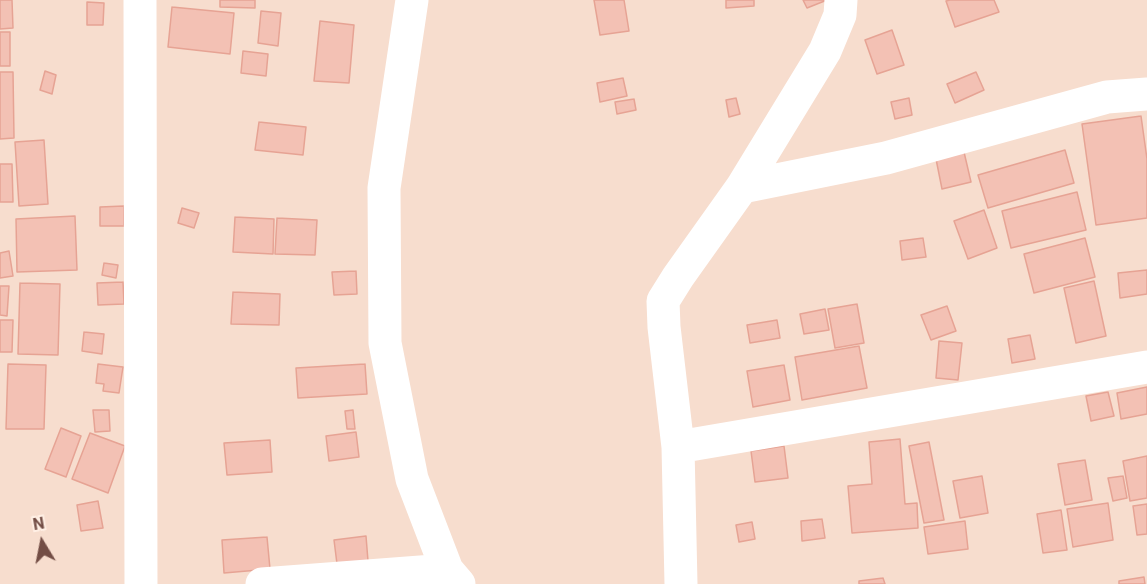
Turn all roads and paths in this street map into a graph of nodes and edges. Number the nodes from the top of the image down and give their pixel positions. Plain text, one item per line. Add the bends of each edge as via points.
1 (140, 0) edge
2 (412, 0) edge
3 (841, 0) edge
4 (1147, 94) edge
5 (742, 187) junction
6 (1147, 367) edge
7 (678, 447) junction
8 (453, 577) edge
9 (141, 584) edge
10 (262, 584) edge
11 (681, 584) edge

1 - 9 street
2 - 8 street via 384,188 385,343 412,478
3 - 5 street via 840,15 825,51
4 - 5 street via 1107,97 886,158
5 - 7 street via 663,301
6 - 7 street
7 - 11 street
8 - 10 street

